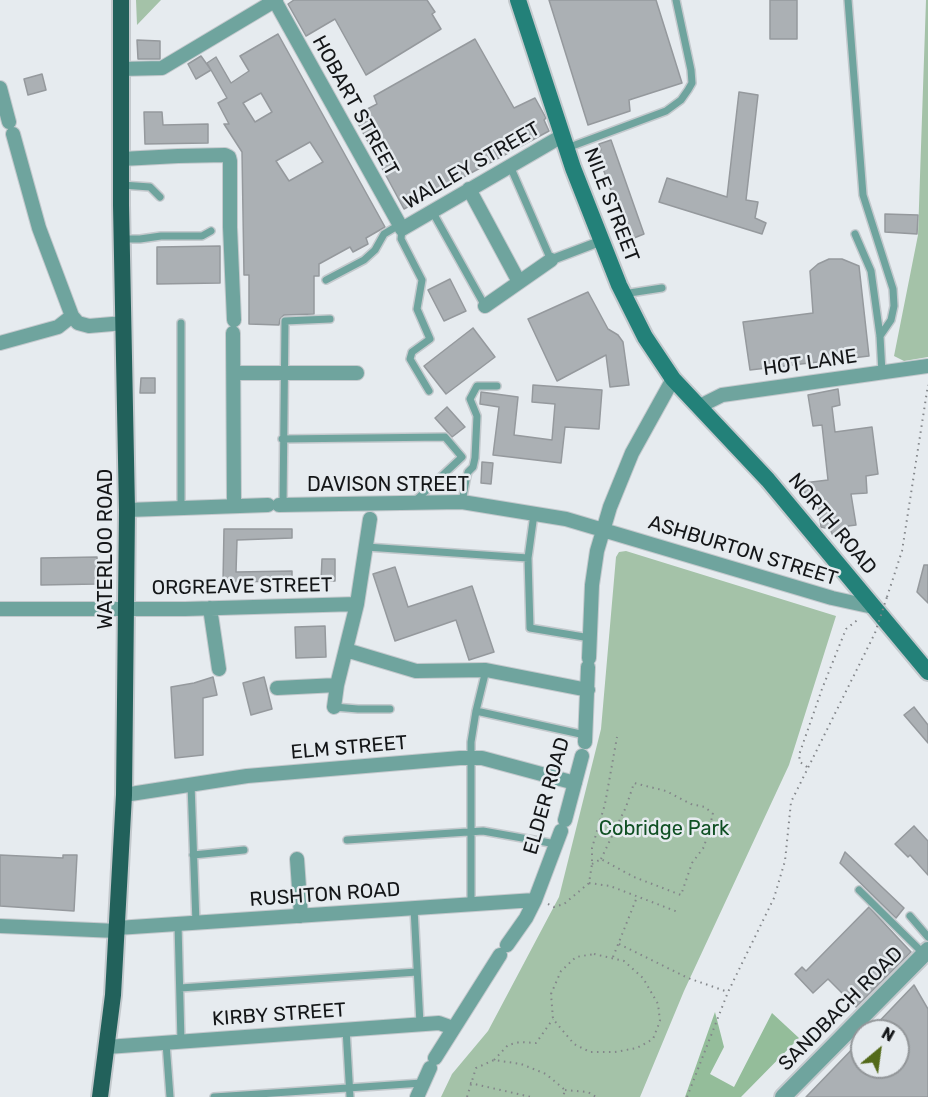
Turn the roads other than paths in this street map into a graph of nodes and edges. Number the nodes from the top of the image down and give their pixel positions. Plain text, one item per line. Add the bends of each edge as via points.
1 (121, 0) edge
2 (275, 0) edge
3 (518, 0) edge
4 (676, 0) edge
5 (848, 0) edge
6 (121, 69) junction
7 (1, 95) edge
8 (564, 142) junction
9 (122, 159) junction
10 (510, 166) junction
11 (122, 185) junction
12 (469, 189) junction
13 (160, 197) dead end
14 (432, 211) junction
15 (400, 227) junction
16 (211, 231) dead end
17 (855, 234) dead end
18 (122, 239) junction
19 (601, 241) junction
20 (551, 260) junction
21 (326, 280) dead end
22 (519, 282) junction
23 (662, 288) dead end
24 (623, 294) junction
25 (485, 306) joint
26 (72, 316) junction
27 (330, 319) dead end
28 (124, 323) junction
29 (181, 323) dead end
30 (880, 336) junction
31 (0, 343) edge
32 (928, 366) edge
33 (357, 372) dead end
34 (234, 373) junction
35 (284, 373) junction
36 (882, 373) junction
37 (673, 379) junction
38 (497, 386) dead end
39 (429, 391) dead end
40 (700, 406) junction
41 (282, 439) junction
42 (462, 502) junction
43 (372, 504) junction
44 (411, 504) junction
45 (277, 505) junction
46 (234, 506) junction
47 (181, 508) junction
48 (127, 510) junction
49 (534, 514) junction
50 (370, 519) joint
51 (603, 529) junction
52 (365, 547) junction
53 (528, 558) junction
54 (880, 602) junction
55 (357, 604) junction
56 (128, 607) junction
57 (210, 608) junction
58 (0, 609) edge
59 (590, 638) junction
60 (346, 650) junction
61 (219, 669) dead end
62 (486, 670) junction
63 (928, 672) edge
64 (337, 685) junction
65 (277, 688) dead end
66 (588, 690) junction
67 (334, 706) joint
68 (390, 709) dead end
69 (476, 711) junction
70 (584, 744) junction
71 (470, 758) junction
72 (575, 783) junction
73 (190, 784) junction
74 (124, 795) junction
75 (470, 831) junction
76 (561, 831) junction
77 (347, 840) dead end
78 (244, 850) dead end
79 (193, 855) junction
80 (297, 859) dead end
81 (859, 890) dead end
82 (536, 897) junction
83 (471, 904) junction
84 (414, 908) junction
85 (301, 916) junction
86 (910, 916) dead end
87 (196, 923) junction
88 (178, 924) junction
89 (0, 926) edge
90 (117, 929) junction
91 (927, 947) edge
92 (417, 972) junction
93 (180, 988) junction
94 (420, 1024) junction
95 (453, 1028) junction
96 (346, 1029) junction
97 (181, 1042) junction
98 (166, 1043) junction
99 (107, 1047) junction
100 (422, 1083) junction
101 (349, 1087) junction
102 (100, 1097) edge
103 (170, 1097) edge
104 (214, 1097) edge
105 (350, 1097) edge
106 (417, 1097) edge
107 (783, 1097) edge

1 - 6 main road, WATERLOO ROAD
2 - 6 street via 162,68
2 - 15 street, HOBART STREET
3 - 8 main road, NILE STREET
4 - 8 lane via 692,83 681,100 666,111
5 - 30 lane via 863,195 893,289 891,320
6 - 9 main road, WATERLOO ROAD
7 - 26 street via 39,228
8 - 10 street, WALLEY STREET
8 - 19 main road, NILE STREET
9 - 11 main road, WATERLOO ROAD
9 - 34 street via 229,157
10 - 12 street, WALLEY STREET
10 - 20 lane
11 - 13 lane via 150,187
11 - 18 main road, WATERLOO ROAD
12 - 14 street, WALLEY STREET
12 - 22 street
14 - 15 street, WALLEY STREET
14 - 25 lane
15 - 21 lane via 384,234 364,260
15 - 39 lane via 401,239 422,280 417,309 430,339 412,352 410,359
16 - 18 lane via 206,236
17 - 30 lane via 871,271
18 - 28 main road, WATERLOO ROAD
19 - 20 street
19 - 24 main road, NILE STREET
20 - 22 street
22 - 25 street
23 - 24 lane
24 - 37 main road, NILE STREET
26 - 28 street via 89,326
26 - 31 street via 58,327
27 - 35 lane via 285,321
28 - 48 main road, WATERLOO ROAD
29 - 47 lane
30 - 36 lane
32 - 36 street, HOT LANE
33 - 35 street
34 - 35 street
34 - 46 street
35 - 41 lane
36 - 40 street, HOT LANE via 722,395
37 - 40 main road, NILE STREET
37 - 51 street, ELDER ROAD via 632,453
38 - 42 lane via 477,386 470,399 477,416 475,458
40 - 54 main road, NORTH ROAD
41 - 44 lane via 445,437 462,457
41 - 45 lane
42 - 44 street, DAVISON STREET
42 - 49 street, DAVISON STREET
43 - 44 street, DAVISON STREET
43 - 45 street, DAVISON STREET
43 - 50 street
45 - 46 street, DAVISON STREET
46 - 47 street, DAVISON STREET
47 - 48 street, DAVISON STREET
48 - 56 main road, WATERLOO ROAD
49 - 51 street, DAVISON STREET
49 - 53 lane
50 - 52 street
51 - 54 street, ASHBURTON STREET via 832,598
51 - 59 street, ELDER ROAD via 592,585
52 - 53 lane
52 - 55 street
53 - 59 lane via 530,628
54 - 63 main road, NORTH ROAD
55 - 57 street, ORGREAVE STREET
55 - 60 street
56 - 57 street, ORGREAVE STREET
56 - 58 street, ORGREAVE STREET
56 - 74 main road, WATERLOO ROAD
57 - 61 street
59 - 66 street, ELDER ROAD
60 - 62 street via 416,671
60 - 64 street
62 - 66 street
62 - 69 lane
64 - 65 street
64 - 67 street
66 - 70 street, ELDER ROAD
67 - 68 lane
69 - 70 lane
69 - 71 lane
70 - 72 street, ELDER ROAD
71 - 72 street, ELM STREET
71 - 73 street, ELM STREET
71 - 75 lane
72 - 76 street, ELDER ROAD
73 - 74 street, ELM STREET
73 - 79 lane
74 - 90 main road, WATERLOO ROAD
75 - 76 lane
75 - 77 lane
75 - 83 lane
76 - 82 street, ELDER ROAD
78 - 79 lane
79 - 87 lane
80 - 85 street
81 - 91 lane
82 - 83 street, RUSHTON ROAD
82 - 95 street, ELDER ROAD
83 - 84 street, RUSHTON ROAD
84 - 85 street, RUSHTON ROAD
84 - 92 lane
85 - 87 street, RUSHTON ROAD
86 - 91 lane
87 - 88 street, RUSHTON ROAD
88 - 90 street, RUSHTON ROAD
88 - 93 lane
89 - 90 street, RUSHTON ROAD
90 - 99 main road, WATERLOO ROAD
91 - 107 street, SANDBACH ROAD
92 - 93 lane
92 - 94 lane
93 - 97 lane
94 - 95 street, KIRBY STREET via 439,1023
94 - 96 street, KIRBY STREET
95 - 100 street, ELDER ROAD
96 - 97 street, KIRBY STREET
96 - 101 lane
97 - 98 street, KIRBY STREET
98 - 99 street, KIRBY STREET
98 - 103 lane
99 - 102 main road, WATERLOO ROAD
100 - 101 lane
100 - 106 street, ELDER ROAD
101 - 104 lane
101 - 105 lane

